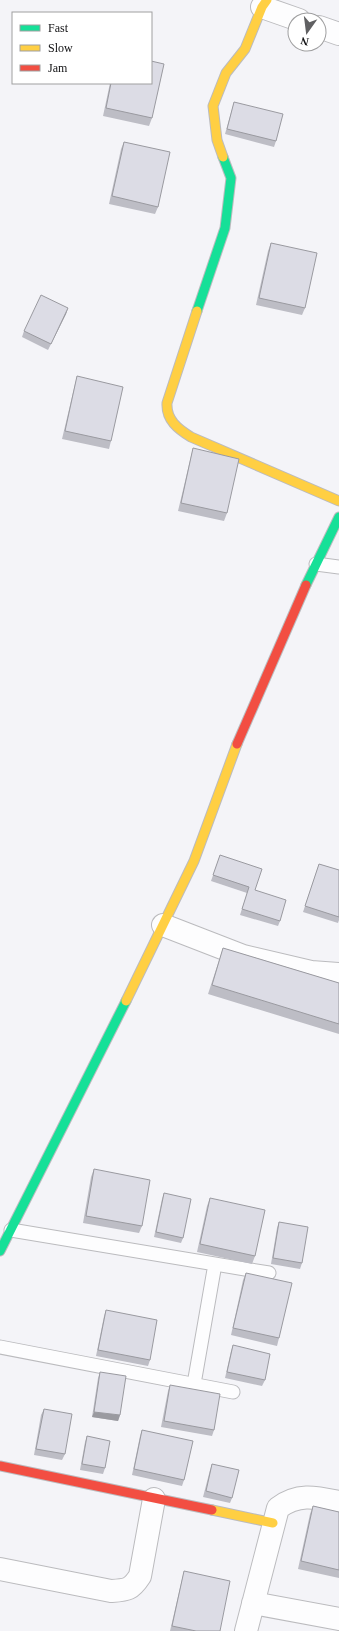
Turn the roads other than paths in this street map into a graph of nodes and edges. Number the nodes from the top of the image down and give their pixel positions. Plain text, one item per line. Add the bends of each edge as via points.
1 (265, 4) edge
2 (287, 14) edge
3 (327, 30) edge
4 (339, 34) edge
5 (339, 501) edge
6 (339, 517) edge
7 (316, 564) junction
8 (339, 566) edge
9 (163, 925) junction
10 (339, 974) edge
11 (11, 1230) junction
12 (0, 1251) edge
13 (215, 1264) junction
14 (269, 1273) dead end
15 (0, 1347) edge
16 (194, 1384) junction
17 (233, 1392) dead end
18 (0, 1466) edge
19 (154, 1499) junction
20 (339, 1502) edge
21 (273, 1523) junction
22 (0, 1569) edge
23 (253, 1602) junction
24 (339, 1619) edge
25 (246, 1631) edge

1 - 2 street
1 - 5 street via 245,49 226,73 213,106 217,140 231,178 225,228 166,410 170,421 191,437
3 - 4 street
6 - 7 street
7 - 8 lane
7 - 9 street via 234,750 194,861
9 - 10 street via 243,956 311,972
9 - 11 street
11 - 12 street
11 - 13 lane
13 - 14 lane
13 - 16 lane
15 - 16 lane
16 - 17 lane
18 - 19 street
19 - 21 street
19 - 22 street via 140,1576 134,1586 126,1590 111,1591
20 - 21 street via 312,1498 288,1501 278,1508
21 - 23 street
23 - 24 street
23 - 25 street

